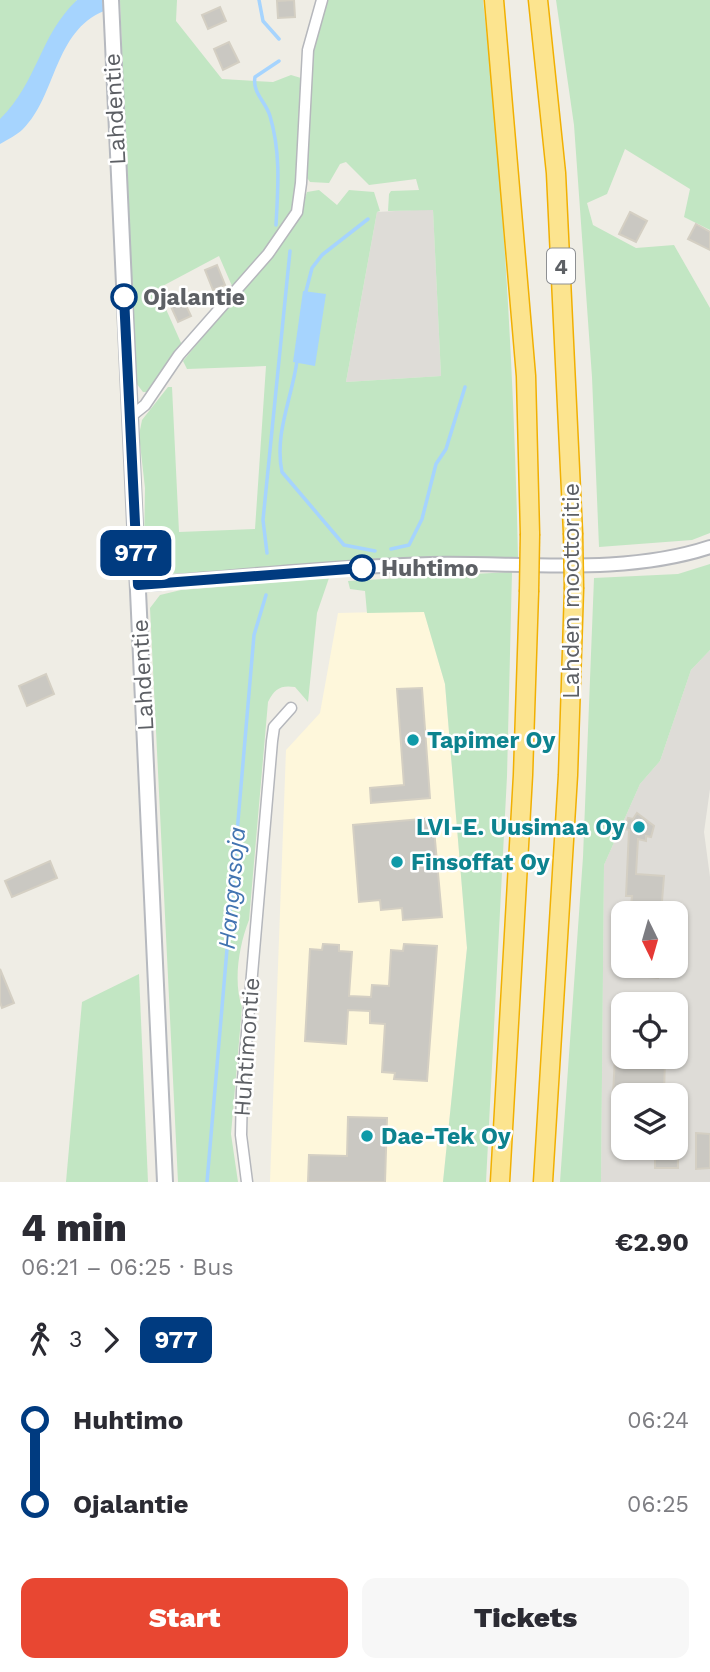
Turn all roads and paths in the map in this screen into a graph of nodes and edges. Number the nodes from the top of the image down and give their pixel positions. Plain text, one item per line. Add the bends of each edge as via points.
1 (111, 0) edge
2 (322, 0) edge
3 (494, 0) edge
4 (538, 0) edge
5 (130, 417) junction
6 (710, 547) edge
7 (138, 585) junction
8 (291, 708) dead end
9 (165, 1182) edge
10 (247, 1182) edge
11 (500, 1182) edge
12 (543, 1182) edge

1 - 5 main road, Lahdentie
2 - 5 street via 308,50 297,212 268,254
3 - 11 highway, Lahden moottoritie / 4, bridge via 526,376 530,534 523,775
4 - 12 highway, Lahden moottoritie / 4, bridge via 556,173 574,589 568,775
5 - 7 main road, Lahdentie
6 - 7 street via 599,564 427,564
7 - 9 main road, Lahdentie
8 - 10 street, Huhtimontie via 274,727 272,741 242,1091

